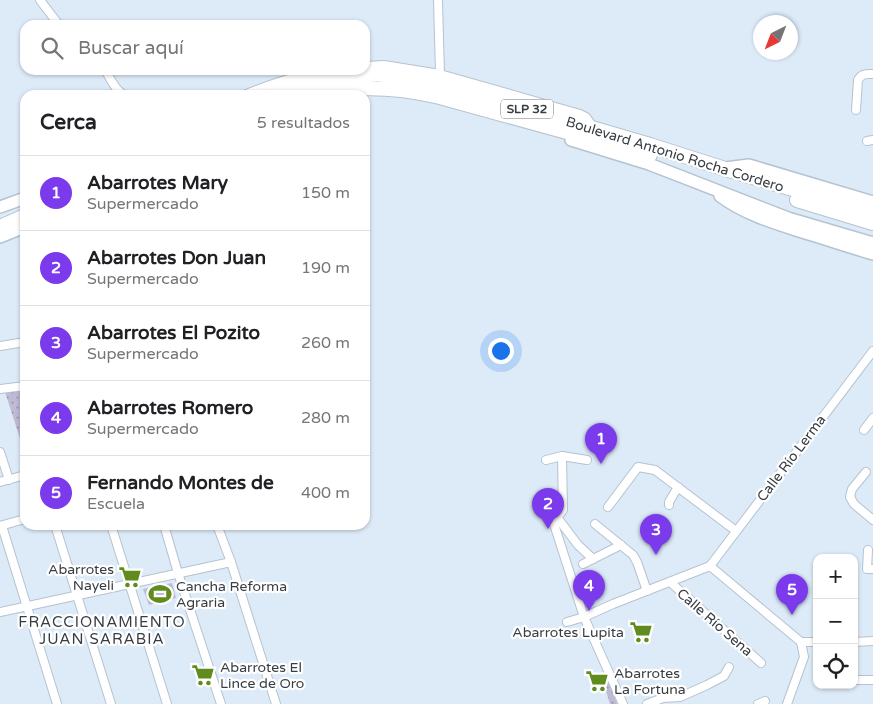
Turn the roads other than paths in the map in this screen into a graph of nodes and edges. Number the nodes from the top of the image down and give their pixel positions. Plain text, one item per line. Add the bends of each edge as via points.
1 (40, 0) edge
2 (438, 0) edge
3 (55, 20) edge
4 (370, 66) edge
5 (440, 74) junction
6 (873, 74) edge
7 (108, 75) edge
8 (307, 75) edge
9 (368, 75) edge
10 (370, 75) edge
11 (117, 90) edge
12 (255, 90) edge
13 (288, 90) edge
14 (347, 90) edge
15 (856, 110) dead end
16 (531, 123) junction
17 (596, 129) junction
18 (722, 168) junction
19 (709, 187) junction
20 (776, 189) junction
21 (20, 200) edge
22 (873, 202) edge
23 (0, 207) edge
24 (20, 209) edge
25 (873, 213) edge
26 (0, 217) edge
27 (20, 218) edge
28 (873, 224) edge
29 (0, 227) edge
30 (20, 229) edge
31 (0, 237) edge
32 (873, 243) edge
33 (873, 254) edge
34 (20, 343) edge
35 (0, 346) edge
36 (872, 353) edge
37 (20, 387) edge
38 (0, 389) edge
39 (873, 418) edge
40 (864, 430) dead end
41 (0, 452) edge
42 (562, 456) junction
43 (546, 460) dead end
44 (588, 460) dead end
45 (866, 472) dead end
46 (20, 477) edge
47 (9, 480) junction
48 (0, 482) edge
49 (678, 487) junction
50 (669, 505) dead end
51 (608, 508) dead end
52 (556, 516) junction
53 (20, 520) edge
54 (873, 520) edge
55 (595, 524) dead end
56 (1, 526) edge
57 (56, 530) edge
58 (113, 530) edge
59 (165, 530) edge
60 (219, 530) edge
61 (736, 531) junction
62 (873, 543) edge
63 (621, 545) junction
64 (871, 550) edge
65 (593, 559) junction
66 (231, 562) junction
67 (583, 564) dead end
68 (710, 566) junction
69 (870, 569) edge
70 (178, 573) junction
71 (670, 582) junction
72 (130, 584) junction
73 (647, 591) junction
74 (76, 596) junction
75 (26, 606) junction
76 (0, 612) edge
77 (584, 617) junction
78 (567, 622) dead end
79 (873, 641) edge
80 (801, 642) junction
81 (813, 642) edge
82 (858, 642) edge
83 (761, 662) dead end
84 (729, 667) dead end
85 (858, 680) edge
86 (873, 680) edge
87 (57, 704) edge
88 (111, 704) edge
89 (167, 704) edge
90 (222, 704) edge
91 (276, 704) edge
92 (623, 704) edge
93 (647, 704) edge
94 (787, 704) edge

1 - 3 street
2 - 5 street
4 - 5 street
5 - 17 street via 580,114
6 - 15 street via 864,74 858,80
7 - 11 street
8 - 12 street
9 - 13 highway, Boulevard Antonio Rocha Cordero / SLP 32
10 - 17 highway, Boulevard Antonio Rocha Cordero / SLP 32 via 418,79
14 - 16 highway, Boulevard Antonio Rocha Cordero / SLP 32 via 403,90
16 - 19 main road via 542,131 649,164
16 - 20 highway, Boulevard Antonio Rocha Cordero / SLP 32
17 - 18 highway, Boulevard Antonio Rocha Cordero / SLP 32
18 - 20 highway, Boulevard Antonio Rocha Cordero / SLP 32
18 - 22 main road via 749,165
19 - 32 main road via 788,218
19 - 33 main road via 731,204 753,215
20 - 25 highway, Boulevard Antonio Rocha Cordero / SLP 32
20 - 28 highway, Boulevard Antonio Rocha Cordero / SLP 32
21 - 23 main road
24 - 26 highway
27 - 29 highway
30 - 31 main road
34 - 35 street
36 - 61 street, Calle Río Lerma
37 - 38 street
39 - 40 street
41 - 47 street
42 - 43 street
42 - 44 street
42 - 52 street via 563,510
45 - 54 street via 850,497
46 - 47 street
47 - 48 street
49 - 50 street
49 - 51 street via 655,470 638,468
49 - 61 street
52 - 65 street
52 - 77 street via 552,518
53 - 56 street
55 - 63 street
56 - 75 street
57 - 74 street
58 - 72 street
59 - 70 street
60 - 66 street
61 - 68 street, Calle Río Lerma
62 - 64 street
63 - 65 street
63 - 73 street via 637,562
64 - 69 street
65 - 67 street
66 - 70 street
66 - 91 street
68 - 71 street
68 - 80 street
70 - 72 street
70 - 90 street
71 - 73 street
71 - 83 street, Calle Río Sena
72 - 74 street
72 - 89 street
73 - 77 street
74 - 75 street
74 - 88 street
75 - 76 street
75 - 87 street
77 - 78 street
77 - 92 street
79 - 82 street
80 - 81 street
80 - 94 street via 804,657
84 - 93 street via 724,676 707,685 680,697 663,698
85 - 86 street

